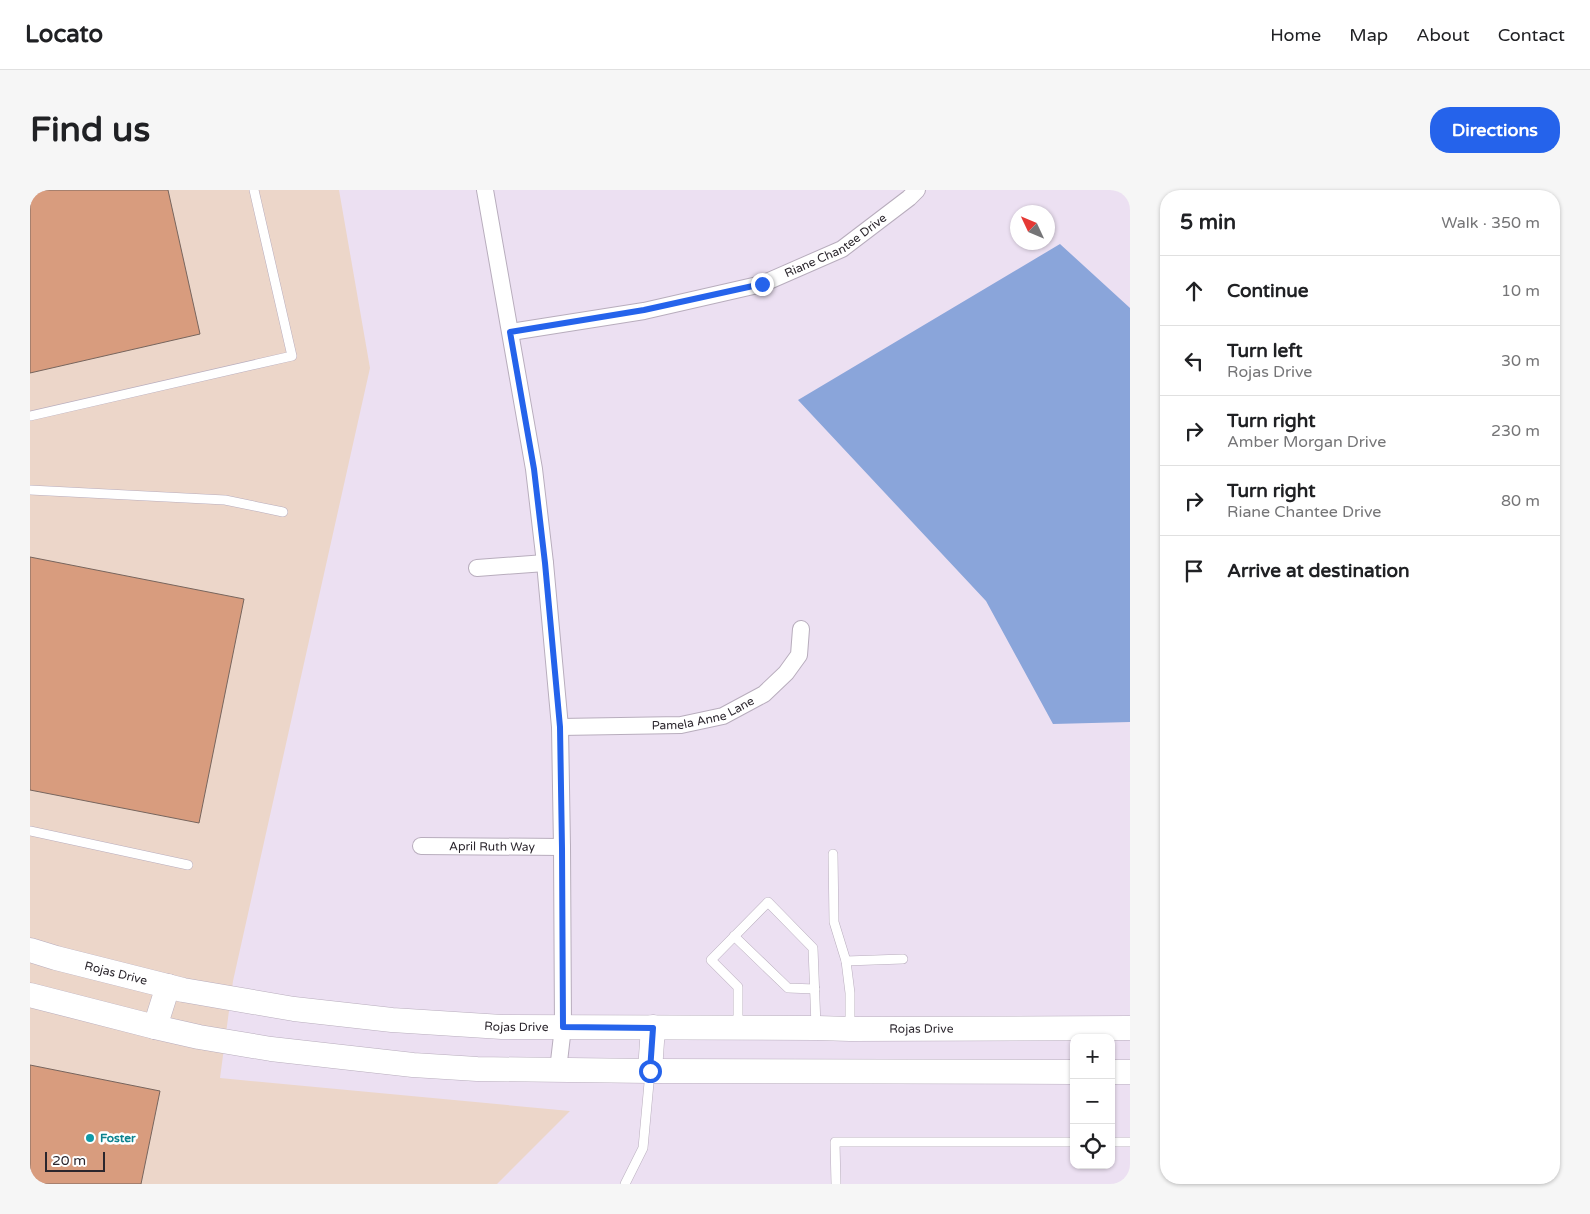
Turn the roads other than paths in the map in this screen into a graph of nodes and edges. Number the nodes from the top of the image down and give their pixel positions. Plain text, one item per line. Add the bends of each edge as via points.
1 (254, 190) edge
2 (485, 190) edge
3 (917, 190) edge
4 (510, 332) junction
5 (30, 416) edge
6 (30, 490) edge
7 (283, 512) dead end
8 (545, 563) junction
9 (477, 568) dead end
10 (801, 629) dead end
11 (560, 727) junction
12 (30, 831) edge
13 (421, 846) dead end
14 (562, 848) junction
15 (833, 854) dead end
16 (188, 865) dead end
17 (734, 936) junction
18 (30, 950) edge
19 (903, 959) dead end
20 (846, 962) junction
21 (168, 986) junction
22 (815, 989) junction
23 (30, 995) edge
24 (155, 1027) junction
25 (563, 1027) junction
26 (738, 1027) junction
27 (653, 1028) junction
28 (816, 1028) junction
29 (1130, 1028) edge
30 (850, 1029) junction
31 (558, 1070) junction
32 (650, 1071) junction
33 (1070, 1072) edge
34 (1115, 1072) edge
35 (1130, 1072) edge
36 (1070, 1142) edge
37 (1115, 1142) edge
38 (1130, 1142) edge
39 (624, 1184) edge
40 (836, 1184) edge

1 - 5 lane via 292,356
2 - 4 street
3 - 4 street, Riane Chantee Drive via 842,249 762,284 644,310
4 - 8 street via 534,469
6 - 7 lane via 225,500
8 - 9 street
8 - 11 street
10 - 11 street, Pamela Anne Lane via 799,655 786,673 764,694 723,716 681,725
11 - 14 street
12 - 16 lane
13 - 14 street, April Ruth Way
14 - 25 street
15 - 20 lane via 834,922
17 - 22 lane via 788,988
17 - 22 lane via 768,902 813,948
17 - 26 lane via 712,960 738,987
18 - 21 main road, Rojas Drive
19 - 20 lane
20 - 30 lane
21 - 24 main road
21 - 25 main road, Rojas Drive via 294,1009 392,1020
22 - 28 lane
23 - 24 main road
24 - 31 main road via 262,1048 339,1058 413,1065
25 - 27 main road, Rojas Drive
25 - 31 street
26 - 27 main road, Rojas Drive
26 - 28 main road, Rojas Drive
27 - 32 main road
28 - 30 main road, Rojas Drive
29 - 30 main road, Rojas Drive
31 - 32 main road
32 - 33 main road
32 - 39 lane via 642,1148
34 - 35 main road
36 - 40 lane via 835,1142
37 - 38 lane

